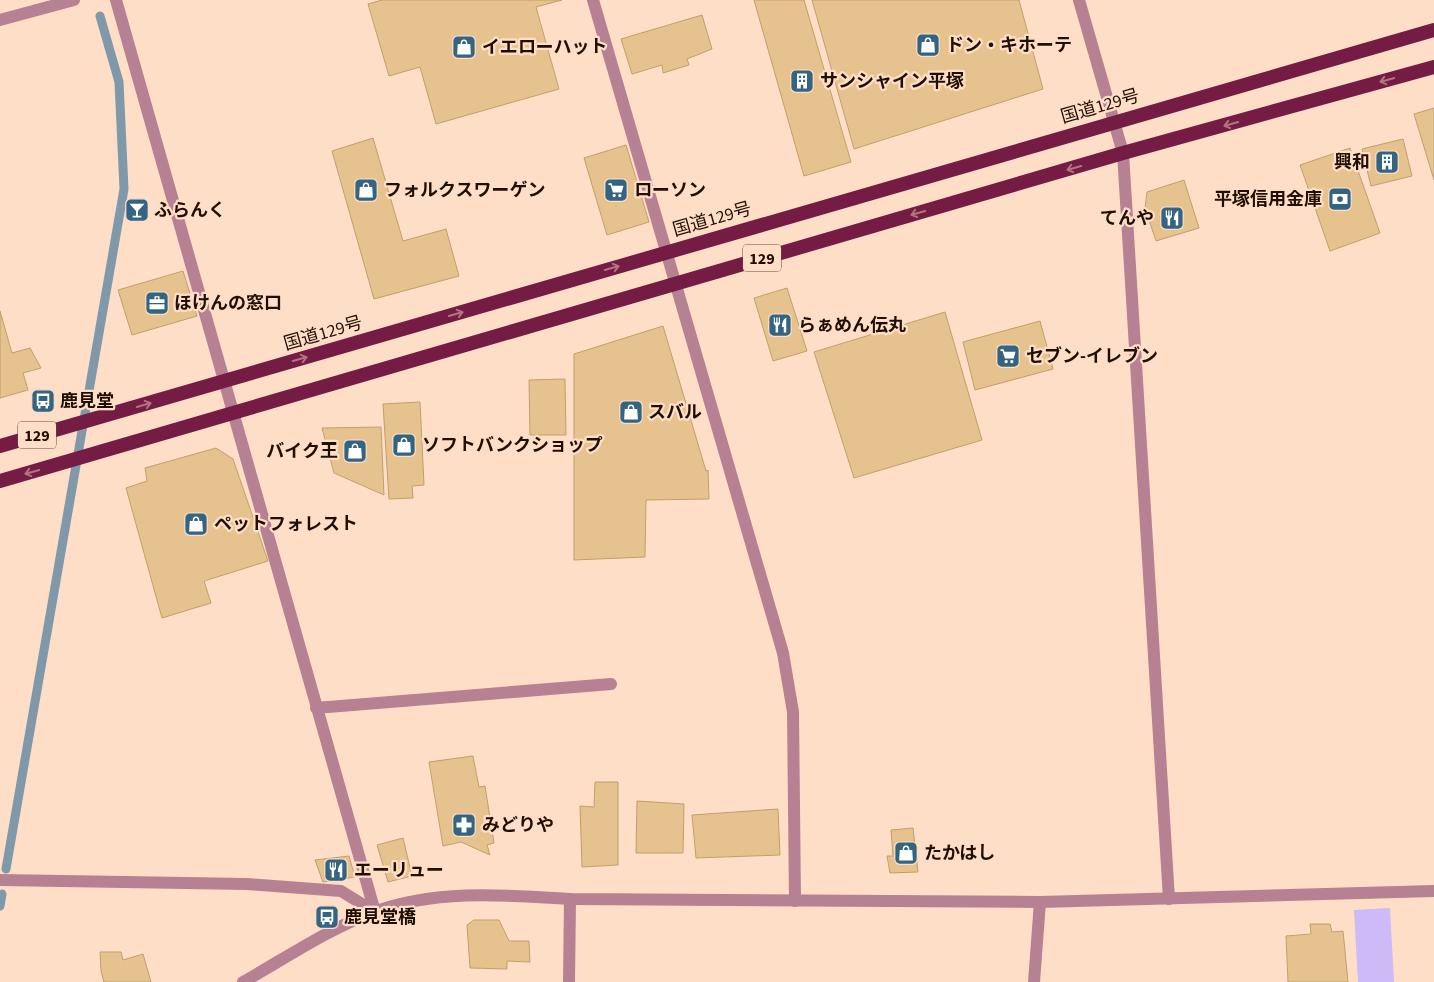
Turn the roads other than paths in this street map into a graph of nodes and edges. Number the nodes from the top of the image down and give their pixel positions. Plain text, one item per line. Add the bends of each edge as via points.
1 (74, 0) edge
2 (116, 0) edge
3 (593, 0) edge
4 (1080, 0) edge
5 (0, 20) edge
6 (1434, 30) edge
7 (1434, 67) edge
8 (1114, 122) junction
9 (1123, 154) junction
10 (666, 252) junction
11 (675, 283) junction
12 (226, 381) junction
13 (234, 412) junction
14 (0, 446) edge
15 (0, 481) edge
16 (611, 684) dead end
17 (316, 708) junction
18 (0, 880) edge
19 (1434, 891) edge
20 (570, 899) junction
21 (1169, 899) junction
22 (795, 900) junction
23 (1040, 902) junction
24 (375, 912) junction
25 (243, 982) edge
26 (569, 982) edge
27 (1034, 982) edge

1 - 5 street
2 - 12 street
3 - 10 street
4 - 8 street
6 - 8 highway, 国道129号 / 129
7 -> 9 highway, 129
8 - 9 street
8 - 10 highway, 国道129号 / 129
9 -> 11 highway, 129
9 - 21 street
10 - 11 street
12 -> 10 highway, 国道129号 / 129
11 - 13 highway, 129
11 - 22 street via 783,653 793,712
12 - 13 street
14 -> 12 highway, 国道129号 / 129
13 -> 15 highway, 129
13 - 17 street
16 - 17 street
17 - 24 street
18 - 24 street via 247,884 341,890
19 - 21 street
20 - 22 street
20 - 24 street via 498,895 429,898
20 - 26 street
21 - 23 street
22 - 23 street
23 - 27 street
24 - 25 street via 343,926

